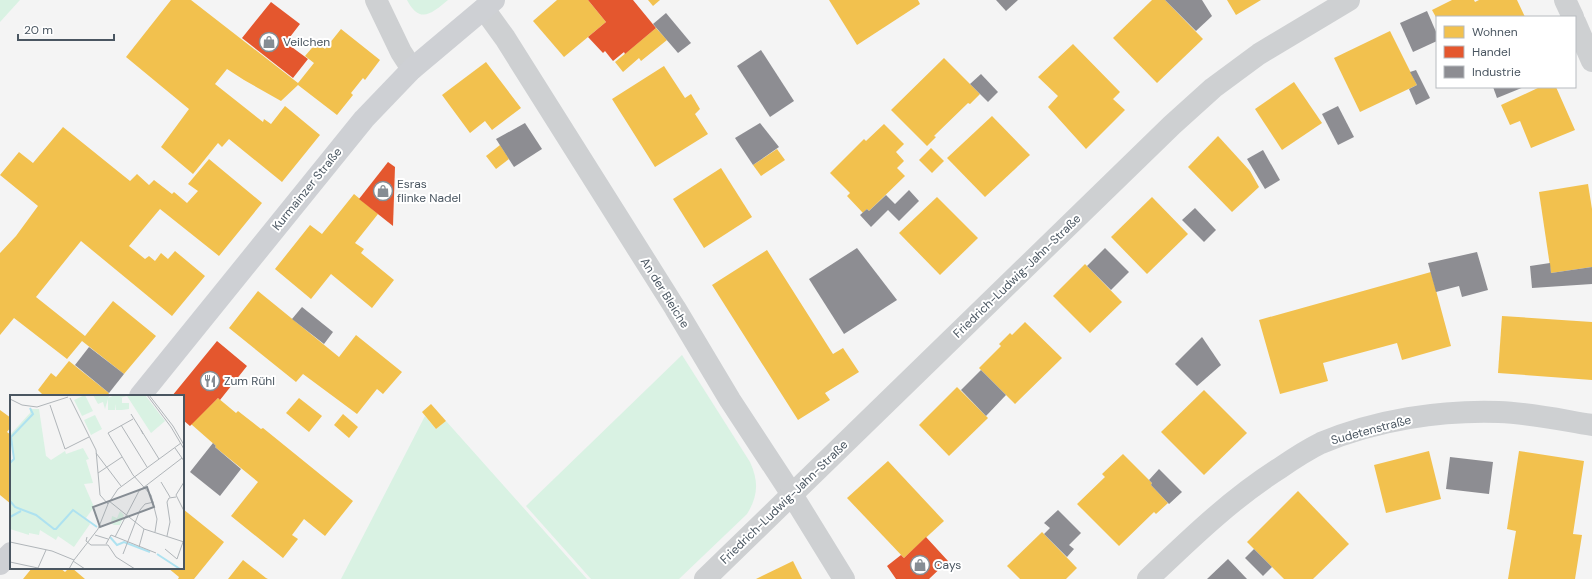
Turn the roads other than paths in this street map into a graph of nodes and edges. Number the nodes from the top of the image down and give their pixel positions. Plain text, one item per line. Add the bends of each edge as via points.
1 (376, 0) edge
2 (1350, 0) edge
3 (1566, 0) edge
4 (489, 4) edge
5 (1573, 16) edge
6 (1576, 24) edge
7 (1592, 61) edge
8 (412, 69) junction
9 (141, 395) edge
10 (1592, 425) edge
11 (791, 493) junction
12 (10, 554) edge
13 (0, 564) edge
14 (705, 579) edge
15 (844, 579) edge
16 (1148, 579) edge

1 - 8 street
2 - 11 street, Friedrich-Ludwig-Jahn-Straße via 1259,54 1213,88
3 - 5 street
4 - 8 main road, Kurmainzer Straße
4 - 11 street, An der Bleiche via 505,38 730,400
6 - 7 street
8 - 9 main road, Kurmainzer Straße via 364,119
10 - 16 street, Sudetenstraße via 1533,415 1467,412 1390,422 1356,431 1321,444 1255,484 1207,523
11 - 14 street, Friedrich-Ludwig-Jahn-Straße
11 - 15 street, An der Bleiche
12 - 13 main road

